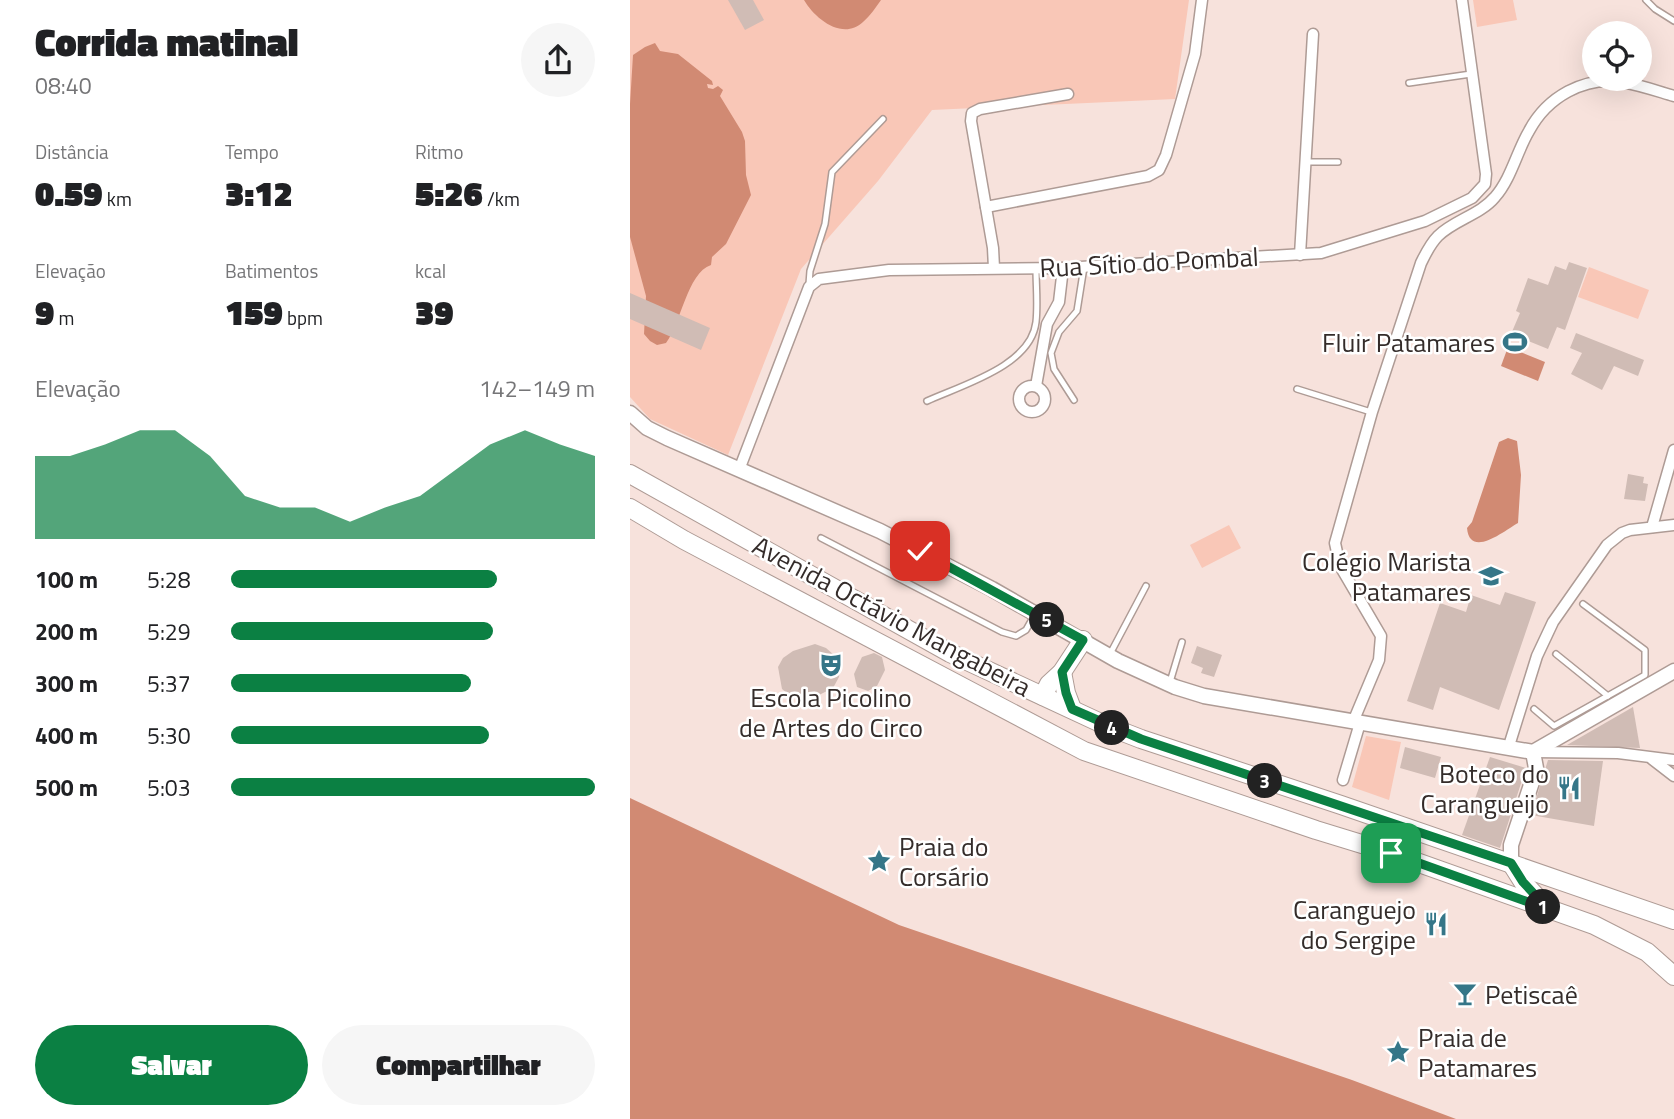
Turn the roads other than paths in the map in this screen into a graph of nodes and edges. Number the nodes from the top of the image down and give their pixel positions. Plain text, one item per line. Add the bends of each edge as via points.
1 (1202, 0) edge
2 (1462, 0) edge
3 (1646, 0) edge
4 (1674, 21) edge
5 (1313, 34) dead end
6 (1473, 74) junction
7 (1409, 83) dead end
8 (1068, 94) dead end
9 (1674, 96) edge
10 (883, 119) dead end
11 (1305, 162) junction
12 (1338, 162) dead end
13 (986, 207) junction
14 (1300, 255) junction
15 (1084, 267) junction
16 (994, 268) junction
17 (1036, 268) junction
18 (1063, 268) junction
19 (809, 287) junction
20 (1036, 386) dead end
21 (1297, 389) dead end
22 (1074, 400) dead end
23 (927, 401) dead end
24 (1372, 412) junction
25 (630, 413) edge
26 (1674, 450) edge
27 (739, 470) junction
28 (631, 474) edge
29 (630, 508) edge
30 (1674, 525) edge
31 (1651, 527) junction
32 (821, 538) dead end
33 (1146, 586) dead end
34 (1583, 604) dead end
35 (1035, 614) junction
36 (1083, 640) junction
37 (1182, 642) dead end
38 (1556, 654) dead end
39 (1109, 656) junction
40 (1674, 671) edge
41 (1062, 672) junction
42 (1648, 680) junction
43 (1170, 685) junction
44 (1043, 696) junction
45 (1611, 700) junction
46 (1072, 709) junction
47 (1534, 709) dead end
48 (1357, 723) junction
49 (1508, 749) junction
50 (1533, 752) junction
51 (1650, 757) junction
52 (1674, 760) edge
53 (1674, 776) edge
54 (1343, 780) dead end
55 (1511, 863) junction
56 (1548, 909) junction
57 (1674, 920) edge
58 (1674, 976) edge

1 - 13 street via 1195,54 1159,170 1148,176
2 - 6 street, Rua Sítio do Pombal
3 - 4 lane
5 - 11 street
6 - 7 lane
6 - 14 street, Rua Sítio do Pombal via 1486,174 1480,191 1415,225 1336,250
8 - 13 street via 972,113
9 - 24 street via 1602,81 1583,85 1550,103 1529,130 1493,200 1429,246
10 - 19 lane via 832,172
11 - 12 lane
11 - 14 street
13 - 16 street
14 - 15 street, Rua Sítio do Pombal
15 - 18 street, Rua Sítio do Pombal
15 - 22 lane via 1077,311 1059,332 1051,353 1054,369
16 - 17 street, Rua Sítio do Pombal
16 - 19 street, Rua Sítio do Pombal via 856,273 819,279
17 - 18 street, Rua Sítio do Pombal
17 - 23 lane via 1036,322 1024,349 1000,368
18 - 20 street via 1059,302 1047,324
19 - 27 street
21 - 24 lane
24 - 48 street via 1335,543 1339,566 1381,636
25 - 27 street via 647,428
26 - 31 street
27 - 35 street via 880,531
28 - 44 main road, Avenida Octávio Mangabeira via 950,653
29 - 56 main road, Avenida Octávio Mangabeira via 1084,751
30 - 31 street
31 - 49 street via 1614,538 1553,622 1537,656
32 - 35 lane via 1002,632 1016,636 1026,630
33 - 39 lane
34 - 42 lane via 1644,650
35 - 36 street
36 - 39 street
36 - 41 main road
37 - 43 lane
38 - 45 lane
39 - 43 street
40 - 42 street
41 - 44 main road
41 - 46 main road
42 - 45 street
43 - 48 street via 1204,696
44 - 46 main road, Avenida Octávio Mangabeira
45 - 47 lane via 1554,726
45 - 50 street
46 - 55 main road, Avenida Octávio Mangabeira via 1141,739
48 - 49 street
48 - 54 street
49 - 50 street
50 - 51 street
50 - 55 street via 1536,768 1511,845
51 - 52 street
51 - 53 street
55 - 56 main road
55 - 57 main road, Avenida Octávio Mangabeira
56 - 58 main road, Avenida Octávio Mangabeira via 1636,946

